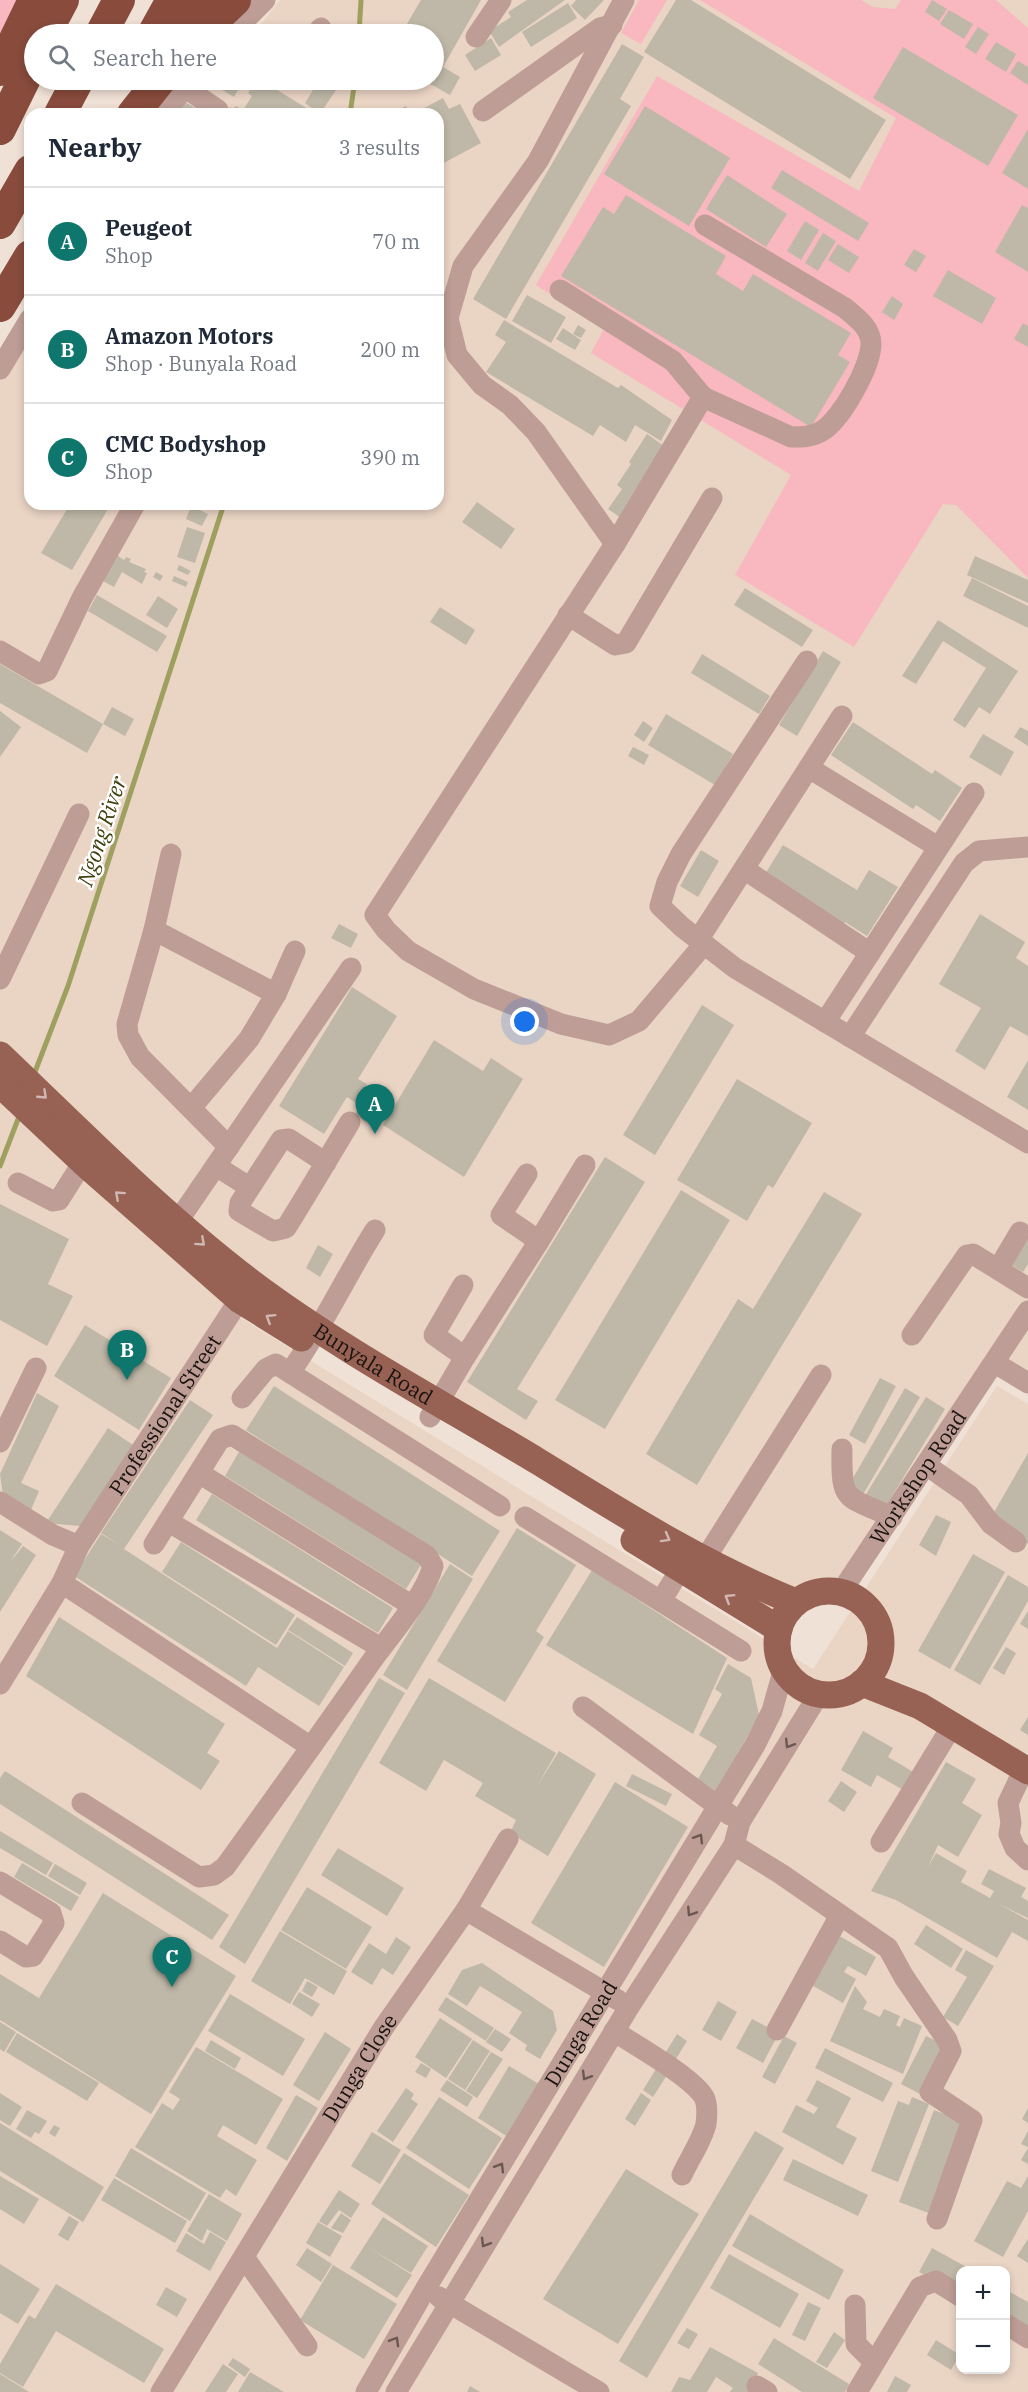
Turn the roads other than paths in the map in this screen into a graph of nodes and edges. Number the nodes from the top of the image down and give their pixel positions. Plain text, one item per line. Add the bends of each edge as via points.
1 (34, 0) edge
2 (63, 0) edge
3 (119, 0) edge
4 (172, 0) edge
5 (198, 0) edge
6 (235, 0) edge
7 (265, 0) edge
8 (501, 0) edge
9 (624, 0) edge
10 (28, 24) edge
11 (51, 24) edge
12 (106, 24) edge
13 (159, 24) edge
14 (182, 24) edge
15 (210, 24) edge
16 (241, 24) edge
17 (612, 25) junction
18 (476, 37) dead end
19 (24, 40) edge
20 (19, 60) edge
21 (73, 90) edge
22 (128, 90) edge
23 (136, 90) edge
24 (168, 90) edge
25 (175, 90) edge
26 (190, 90) edge
27 (63, 108) edge
28 (120, 108) edge
29 (123, 108) edge
30 (142, 108) edge
31 (166, 108) edge
32 (215, 108) edge
33 (483, 111) dead end
34 (0, 120) edge
35 (0, 129) edge
36 (24, 181) edge
37 (0, 223) edge
38 (705, 225) dead end
39 (24, 242) edge
40 (24, 266) edge
41 (0, 274) edge
42 (560, 290) dead end
43 (0, 306) edge
44 (24, 329) edge
45 (0, 369) edge
46 (703, 397) junction
47 (712, 498) dead end
48 (132, 510) edge
49 (615, 544) junction
50 (568, 615) junction
51 (0, 651) edge
52 (807, 661) dead end
53 (842, 716) dead end
54 (809, 768) junction
55 (974, 792) dead end
56 (79, 814) dead end
57 (938, 847) junction
58 (1028, 847) edge
59 (171, 854) dead end
60 (744, 868) junction
61 (154, 930) junction
62 (701, 942) junction
63 (295, 951) dead end
64 (870, 953) junction
65 (351, 968) dead end
66 (0, 979) edge
67 (276, 994) junction
68 (825, 1022) junction
69 (850, 1037) junction
70 (0, 1055) edge
71 (0, 1084) edge
72 (191, 1108) junction
73 (350, 1122) dead end
74 (1028, 1143) edge
75 (229, 1147) junction
76 (83, 1162) junction
77 (326, 1162) junction
78 (585, 1165) dead end
79 (216, 1166) junction
80 (527, 1174) dead end
81 (18, 1183) dead end
82 (249, 1188) junction
83 (178, 1221) junction
84 (375, 1230) dead end
85 (1020, 1232) dead end
86 (539, 1241) junction
87 (998, 1269) junction
88 (463, 1285) dead end
89 (1028, 1288) edge
90 (245, 1291) junction
91 (1028, 1311) edge
92 (912, 1335) dead end
93 (315, 1336) junction
94 (465, 1357) junction
95 (995, 1363) junction
96 (36, 1368) dead end
97 (291, 1371) junction
98 (821, 1375) dead end
99 (1028, 1383) edge
100 (242, 1398) dead end
101 (435, 1410) junction
102 (0, 1442) edge
103 (842, 1449) dead end
104 (926, 1466) junction
105 (199, 1473) junction
106 (0, 1502) edge
107 (500, 1506) dead end
108 (525, 1517) dead end
109 (891, 1517) junction
110 (169, 1522) junction
111 (1016, 1542) dead end
112 (154, 1544) dead end
113 (79, 1546) junction
114 (693, 1564) junction
115 (62, 1583) junction
116 (841, 1592) junction
117 (661, 1601) junction
118 (796, 1602) junction
119 (411, 1605) junction
120 (779, 1629) junction
121 (381, 1648) junction
122 (741, 1651) dead end
123 (880, 1654) junction
124 (784, 1668) junction
125 (862, 1683) junction
126 (0, 1684) edge
127 (819, 1694) junction
128 (920, 1706) junction
129 (583, 1707) dead end
130 (952, 1725) junction
131 (311, 1747) junction
132 (1026, 1770) edge
133 (82, 1803) dead end
134 (718, 1807) junction
135 (1019, 1819) edge
136 (740, 1822) junction
137 (508, 1839) dead end
138 (881, 1842) dead end
139 (734, 1845) junction
140 (1028, 1860) edge
141 (0, 1882) edge
142 (466, 1910) junction
143 (840, 1915) junction
144 (0, 1941) edge
145 (606, 1992) junction
146 (629, 2007) junction
147 (777, 2030) dead end
148 (614, 2031) junction
149 (682, 2175) dead end
150 (937, 2219) dead end
151 (244, 2257) junction
152 (426, 2288) junction
153 (956, 2294) edge
154 (449, 2303) junction
155 (855, 2305) dead end
156 (1010, 2327) edge
157 (1028, 2338) edge
158 (307, 2346) dead end
159 (874, 2362) junction
160 (161, 2392) edge
161 (366, 2392) edge
162 (396, 2392) edge
163 (599, 2392) edge
164 (857, 2392) edge

1 - 10 highway
2 - 11 highway
3 - 12 highway
4 - 13 highway
5 - 14 highway
6 - 15 highway
7 - 16 street
8 - 18 street
9 - 17 street
17 - 33 street via 600,28
17 - 49 street via 538,161 463,266 448,318 457,355 482,385 510,405 536,432
19 - 20 highway
20 - 34 highway
20 - 35 highway
21 - 27 highway
22 - 28 highway
23 - 29 highway
24 - 30 highway
25 - 31 street
26 - 32 street
36 - 37 highway
38 - 46 street via 845,308 864,324 872,343 851,397 824,430 805,437 791,437
39 - 41 highway
40 - 43 highway
42 - 46 street via 673,361
44 - 45 street
46 - 49 street
47 - 50 street via 626,643 615,645
48 - 51 street via 47,670 39,674
49 - 50 street
50 - 62 street via 375,915 408,951 474,989 561,1024 609,1035 639,1021
52 - 62 street via 667,882 660,906
53 - 54 street
54 - 57 street
54 - 60 street
55 - 57 street
56 - 66 street
57 - 64 street
58 - 69 street via 979,851 964,863
59 - 61 street
60 - 62 street
60 - 64 street
61 - 67 street
61 - 72 street via 127,1024 128,1035 140,1057
62 - 68 street via 735,968
63 - 67 street
64 - 68 street
65 - 75 street
67 - 72 street via 240,1053
68 - 69 street
69 - 74 street
70 -> 83 main road, Bunyala Road
71 - 76 main road, Bunyala Road
72 - 75 street
73 - 77 street
75 - 79 street
76 - 81 street via 59,1200 53,1201
90 -> 76 main road, Bunyala Road
77 - 82 street via 289,1139 281,1140
77 - 82 street via 286,1228 273,1231 239,1211
78 - 86 street
79 - 82 street
79 - 83 street
80 - 86 street via 501,1215
83 -> 90 main road, Bunyala Road
84 - 93 street via 336,1292
85 - 87 street
86 - 94 street
87 - 89 street
87 - 92 street via 973,1254 967,1255
88 - 94 street via 434,1335
90 - 93 main road, Bunyala Road
90 - 113 street, Professional Street
91 - 95 street, Workshop Road
93 - 97 street
93 - 101 main road, Bunyala Road
94 - 101 street
95 - 99 street
95 - 104 street, Workshop Road
96 - 102 street
97 - 100 street via 270,1365
97 - 107 street
98 - 114 street
101 - 114 main road, Bunyala Road via 634,1520
103 - 109 street via 844,1491
104 - 109 street, Workshop Road
104 - 111 street via 969,1495 982,1515
105 - 110 street
105 - 119 street
105 - 119 street via 220,1439 232,1435 427,1556 433,1566 430,1577
106 - 113 street
108 - 117 street
109 - 116 street, Workshop Road
110 - 112 street
110 - 121 street
113 - 115 street, Professional Street
114 - 117 street
114 - 118 main road, Bunyala Road
120 -> 114 main road, Bunyala Road
115 - 126 street, Professional Street
115 - 131 street
116 - 118 main road via 809,1594
116 - 123 main road via 859,1601 873,1615 880,1634
117 - 122 street
118 - 120 main road
119 - 121 street
120 - 124 main road via 777,1649
121 - 131 street
123 - 125 main road
123 - 128 main road
124 - 127 main road via 798,1685
124 - 134 street, Dunga Road via 772,1711
125 - 127 main road via 834,1695
125 - 128 main road
127 -> 136 street, Dunga Road
128 - 130 main road
129 - 134 street
130 - 132 main road
130 - 138 street
131 - 133 street via 225,1867 214,1875 199,1877
132 - 135 street via 1008,1803
134 - 136 street
145 -> 134 street, Dunga Road
135 - 140 street via 1011,1842
136 - 139 street, Dunga Road
137 - 142 street, Dunga Close
139 - 143 street
139 -> 146 street, Dunga Road
141 - 144 street via 51,1913 54,1923 33,1956 26,1957
142 - 145 street
142 - 151 street, Dunga Close via 384,2027
143 - 147 street
143 - 150 street via 888,1948 951,2051 930,2092 972,2120
145 - 146 street
152 -> 145 street, Dunga Road
146 - 148 street, Dunga Road
148 - 149 street via 681,2076 705,2098 705,2126
148 -> 154 street, Dunga Road
151 - 158 street
151 - 160 street, Dunga Close
152 - 154 street
161 -> 152 street, Dunga Road
153 - 159 street via 936,2281 921,2287
154 - 162 street, Dunga Road
154 - 163 street
155 - 159 street via 856,2344
156 - 157 street
159 - 164 street

